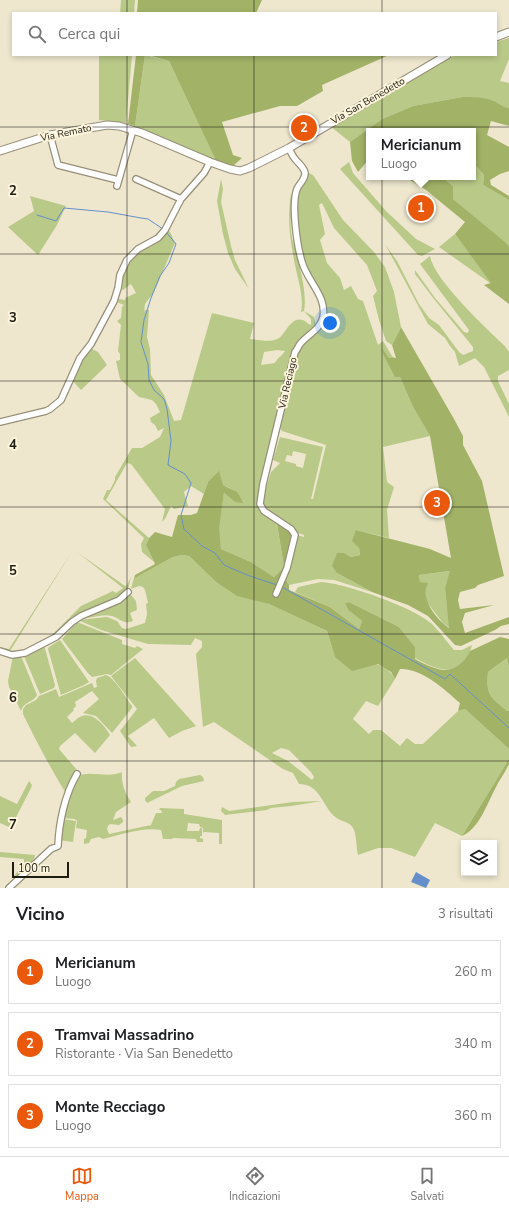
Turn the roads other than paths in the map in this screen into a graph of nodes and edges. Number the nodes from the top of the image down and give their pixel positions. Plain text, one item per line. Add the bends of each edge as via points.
1 (509, 32) edge
2 (497, 37) edge
3 (445, 56) edge
4 (133, 130) junction
5 (50, 135) junction
6 (289, 148) junction
7 (0, 151) edge
8 (210, 162) junction
9 (136, 179) dead end
10 (181, 199) junction
11 (0, 422) edge
12 (128, 592) dead end
13 (276, 594) dead end
14 (0, 651) edge
15 (77, 774) dead end
16 (9, 888) edge

1 - 2 main road
3 - 6 main road, Via San Benedetto
4 - 5 main road, Via Remato via 107,125
4 - 5 street via 118,183 58,165
4 - 8 main road, Via Remato
5 - 7 main road, Via Remato
6 - 8 main road, Via San Benedetto via 240,170
6 - 13 street, Via Reciago via 305,174 297,189 295,204 296,230 302,262 324,306 320,323 295,352 263,484 260,504 264,511 291,529 295,535
8 - 10 street via 204,173
9 - 10 street
10 - 11 street via 162,234 127,260 114,301 91,344 80,358 61,400 46,411
12 - 14 street via 119,600 81,616 56,637 25,653 12,655
15 - 16 street via 68,789 59,826 58,846 51,849

